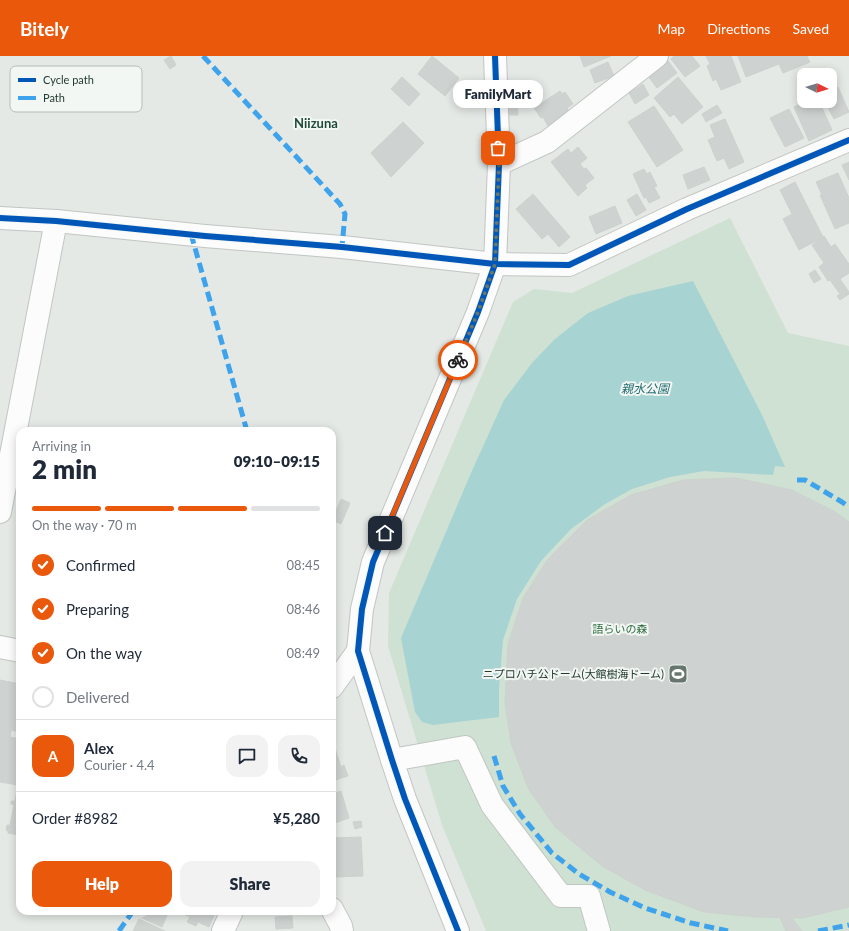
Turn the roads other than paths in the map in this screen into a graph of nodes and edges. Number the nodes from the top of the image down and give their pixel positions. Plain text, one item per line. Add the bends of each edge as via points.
1 (495, 56) edge
2 (656, 56) edge
3 (849, 140) edge
4 (499, 164) junction
5 (0, 218) edge
6 (56, 221) junction
7 (495, 264) junction
8 (16, 427) edge
9 (16, 429) edge
10 (0, 512) edge
11 (0, 647) edge
12 (16, 650) edge
13 (358, 651) junction
14 (336, 681) edge
15 (392, 760) junction
16 (230, 915) edge
17 (335, 915) edge
18 (223, 931) edge
19 (342, 931) edge
20 (458, 931) edge
21 (599, 931) edge

1 - 4 street
2 - 4 street via 547,142
3 - 7 street via 687,209 569,265
4 - 7 street
5 - 6 street
6 - 7 street via 342,247
6 - 8 street
7 - 13 street via 478,312 373,562 362,609
9 - 10 street
11 - 12 street
13 - 14 street
13 - 15 street
15 - 20 street
15 - 21 street via 465,747 492,806 561,896 589,896
16 - 18 street
17 - 19 street

